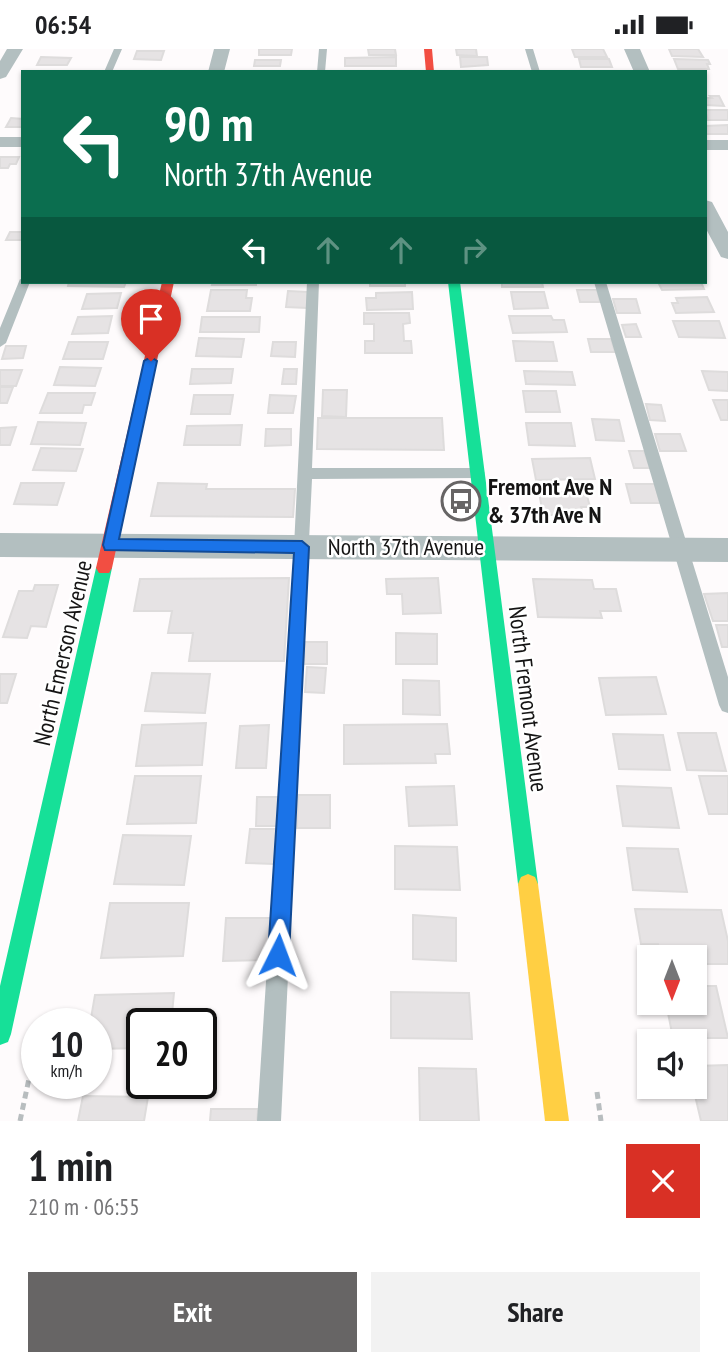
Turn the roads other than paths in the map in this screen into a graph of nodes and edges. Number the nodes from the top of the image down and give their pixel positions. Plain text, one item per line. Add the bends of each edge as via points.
1 (15, 49) edge
2 (118, 49) edge
3 (222, 49) edge
4 (323, 49) edge
5 (428, 49) edge
6 (529, 49) edge
7 (632, 49) edge
8 (109, 70) edge
9 (217, 70) edge
10 (321, 70) edge
11 (430, 70) edge
12 (535, 70) edge
13 (641, 70) edge
14 (0, 74) edge
15 (0, 142) edge
16 (21, 142) edge
17 (707, 145) edge
18 (728, 145) edge
19 (707, 210) edge
20 (728, 253) edge
21 (23, 284) edge
22 (168, 284) edge
23 (313, 284) edge
24 (454, 284) edge
25 (601, 284) edge
26 (0, 343) edge
27 (478, 473) junction
28 (304, 474) junction
29 (0, 545) edge
30 (110, 545) junction
31 (302, 547) junction
32 (486, 548) junction
33 (682, 550) junction
34 (728, 550) edge
35 (728, 705) edge
36 (0, 1034) edge
37 (269, 1121) edge
38 (557, 1121) edge

1 - 14 street
2 - 8 lane
3 - 9 street
4 - 10 lane
5 - 11 street
6 - 12 lane
7 - 13 street
15 - 16 street
17 - 18 street
19 - 20 street
21 - 26 lane
22 - 30 street, North Emerson Avenue
23 - 28 lane
24 - 27 street, North Fremont Avenue
25 - 33 lane
27 - 28 lane
27 - 32 street, North Fremont Avenue
28 - 31 lane
29 - 30 street, North 37th Avenue
30 - 31 street, North 37th Avenue
30 - 36 street, North Emerson Avenue
31 - 32 street, North 37th Avenue
31 - 37 lane
32 - 33 street, North 37th Avenue
32 - 38 street, North Fremont Avenue
33 - 34 street, North 37th Avenue
33 - 35 lane

